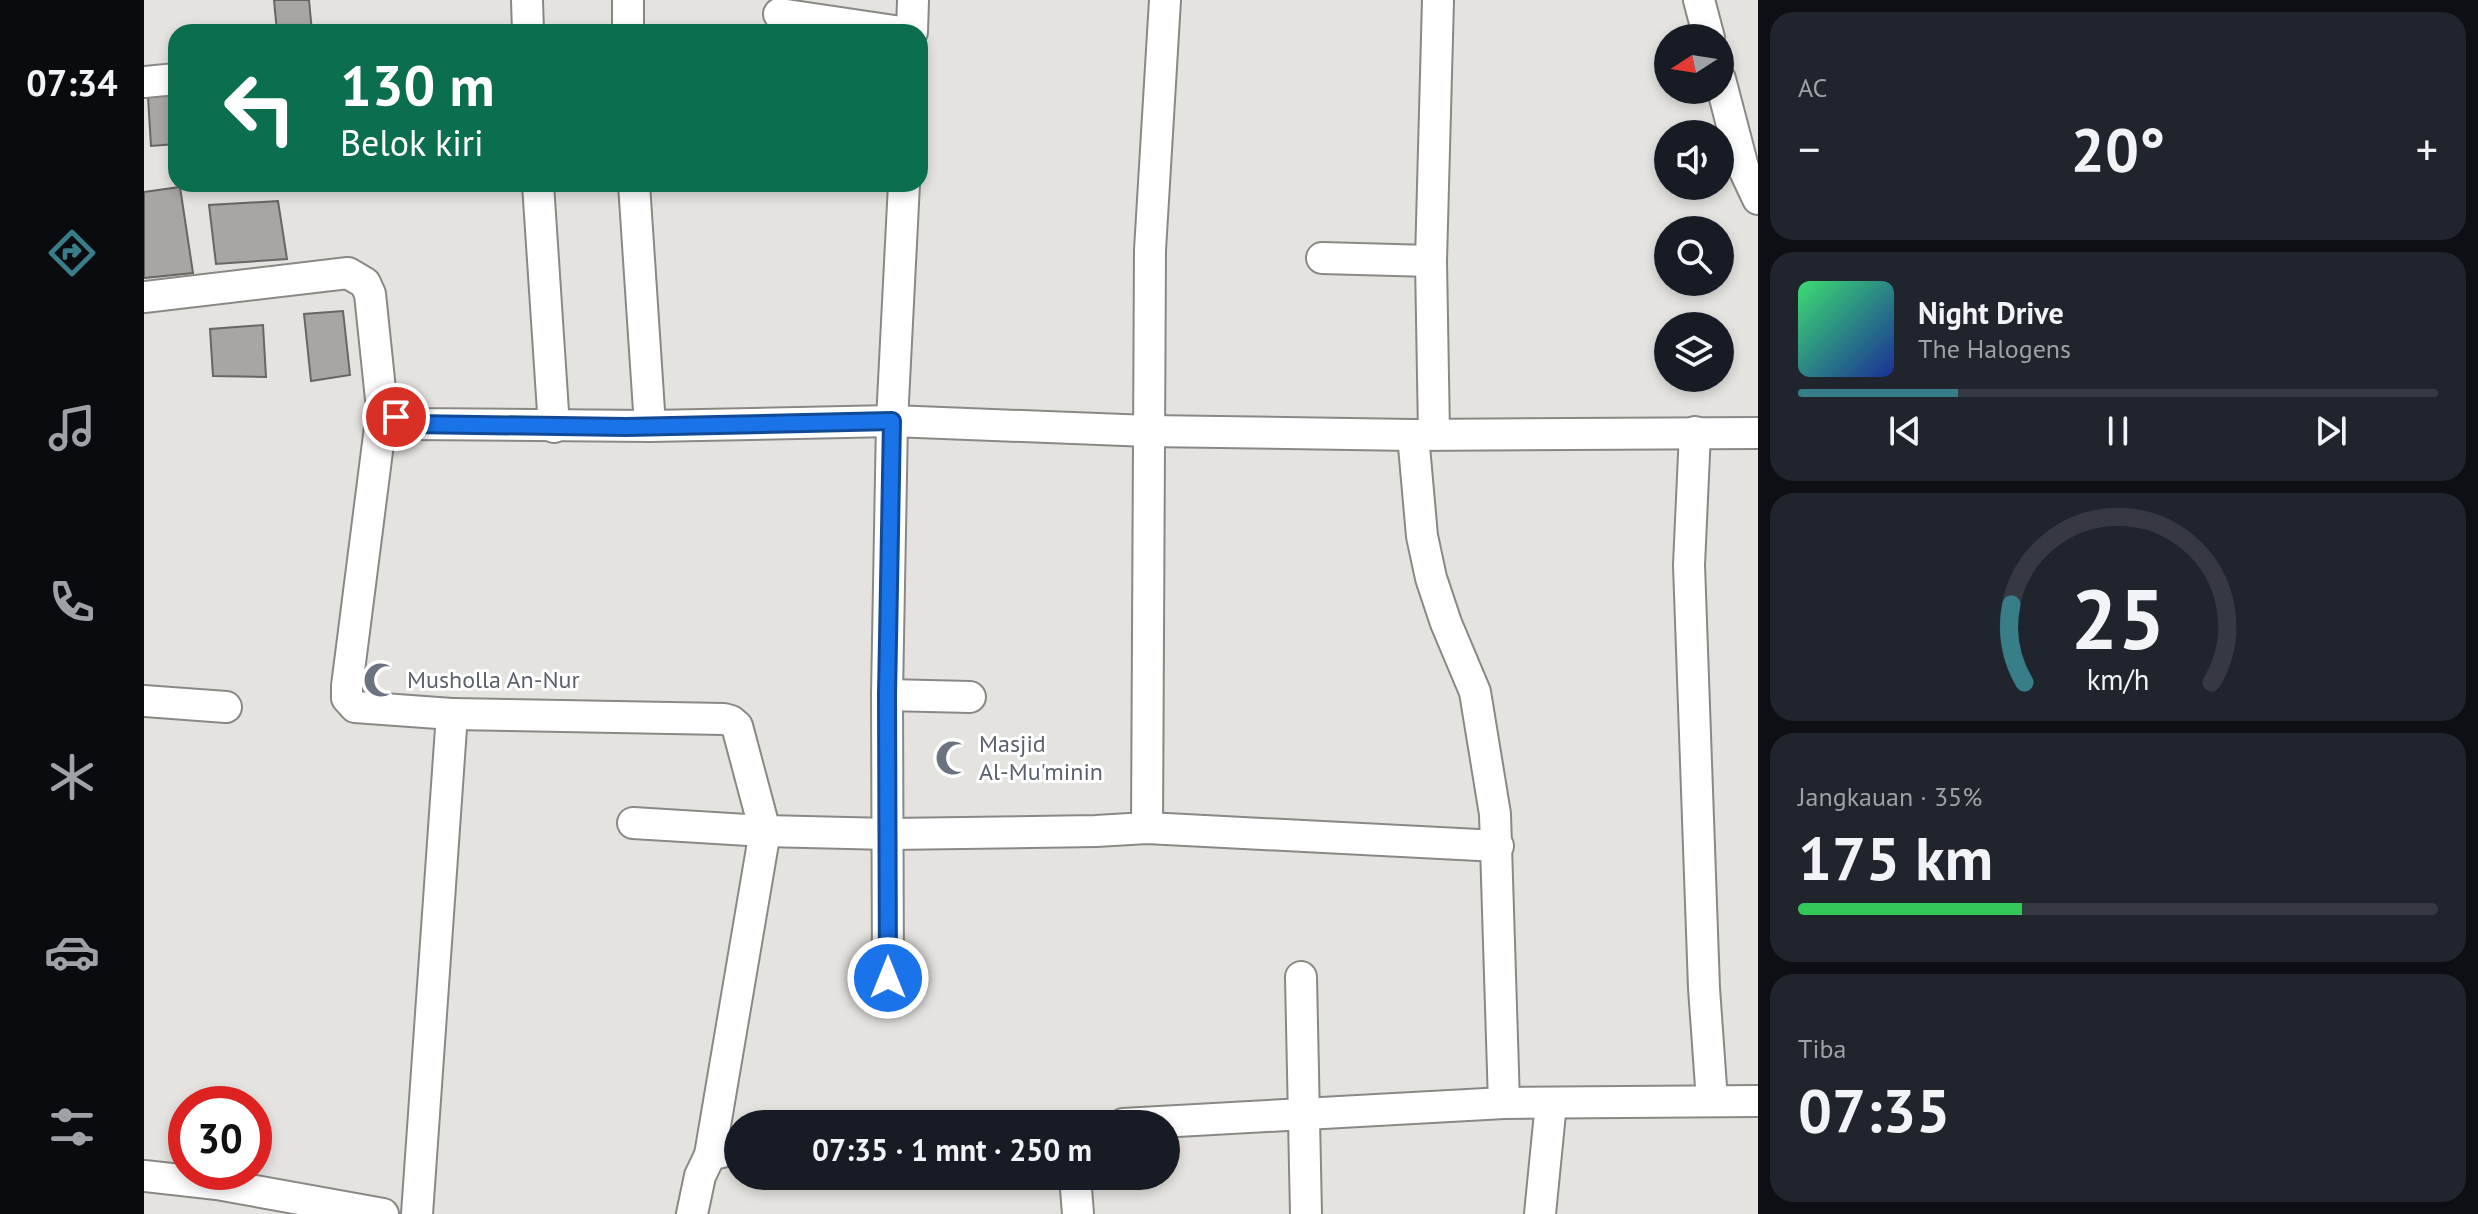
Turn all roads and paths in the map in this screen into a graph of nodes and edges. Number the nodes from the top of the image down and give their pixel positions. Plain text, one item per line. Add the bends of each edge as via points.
1 (527, 0) edge
2 (628, 0) edge
3 (913, 0) edge
4 (1165, 0) edge
5 (1438, 0) edge
6 (1699, 0) edge
7 (779, 14) dead end
8 (528, 24) edge
9 (628, 24) edge
10 (847, 24) edge
11 (912, 24) edge
12 (1705, 24) edge
13 (168, 80) edge
14 (144, 82) edge
15 (1727, 104) edge
16 (539, 192) edge
17 (635, 192) edge
18 (904, 192) edge
19 (1758, 199) edge
20 (1322, 258) dead end
21 (1431, 261) junction
22 (144, 297) edge
23 (383, 404) junction
24 (892, 421) junction
25 (650, 426) junction
26 (554, 427) junction
27 (1149, 431) junction
28 (1695, 432) junction
29 (1758, 433) edge
30 (1424, 434) junction
31 (887, 695) junction
32 (970, 697) dead end
33 (144, 701) edge
34 (226, 707) dead end
35 (452, 714) junction
36 (633, 823) dead end
37 (1147, 828) junction
38 (765, 831) junction
39 (889, 834) junction
40 (1498, 846) junction
41 (1301, 977) dead end
42 (888, 978) dead end
43 (1712, 1101) junction
44 (1758, 1101) edge
45 (1504, 1103) junction
46 (1551, 1103) junction
47 (729, 1110) edge
48 (1304, 1114) junction
49 (1180, 1121) edge
50 (724, 1152) edge
51 (144, 1176) edge
52 (1076, 1190) edge
53 (383, 1214) edge
54 (417, 1214) edge
55 (692, 1214) edge
56 (1078, 1214) edge
57 (1306, 1214) edge
58 (1540, 1214) edge

1 - 8 street
2 - 9 street
3 - 11 street
4 - 27 street via 1150,250
5 - 21 street
6 - 12 street
7 - 10 street
13 - 14 street
15 - 19 street via 1743,167
16 - 26 street
17 - 25 street
18 - 24 street
20 - 21 street
21 - 30 street
22 - 23 street via 348,273 365,283 370,294
23 - 26 street via 411,424
23 - 35 street via 347,698 355,707
24 - 25 street
24 - 27 street
24 - 31 street
25 - 26 street
27 - 30 street
27 - 37 street
28 - 29 street
28 - 30 street
28 - 43 street via 1690,606
30 - 40 street via 1422,536 1446,623 1475,692
31 - 32 street
31 - 39 street
33 - 34 street
35 - 38 street via 731,721 739,732
35 - 54 street
36 - 38 street
37 - 39 street
37 - 40 street
38 - 39 street
38 - 47 street
39 - 42 street
40 - 45 street
41 - 48 street
43 - 44 street
43 - 46 street
45 - 46 street
45 - 48 street
46 - 58 street
48 - 49 street
48 - 57 street
50 - 55 street via 700,1176
51 - 53 street
52 - 56 street

